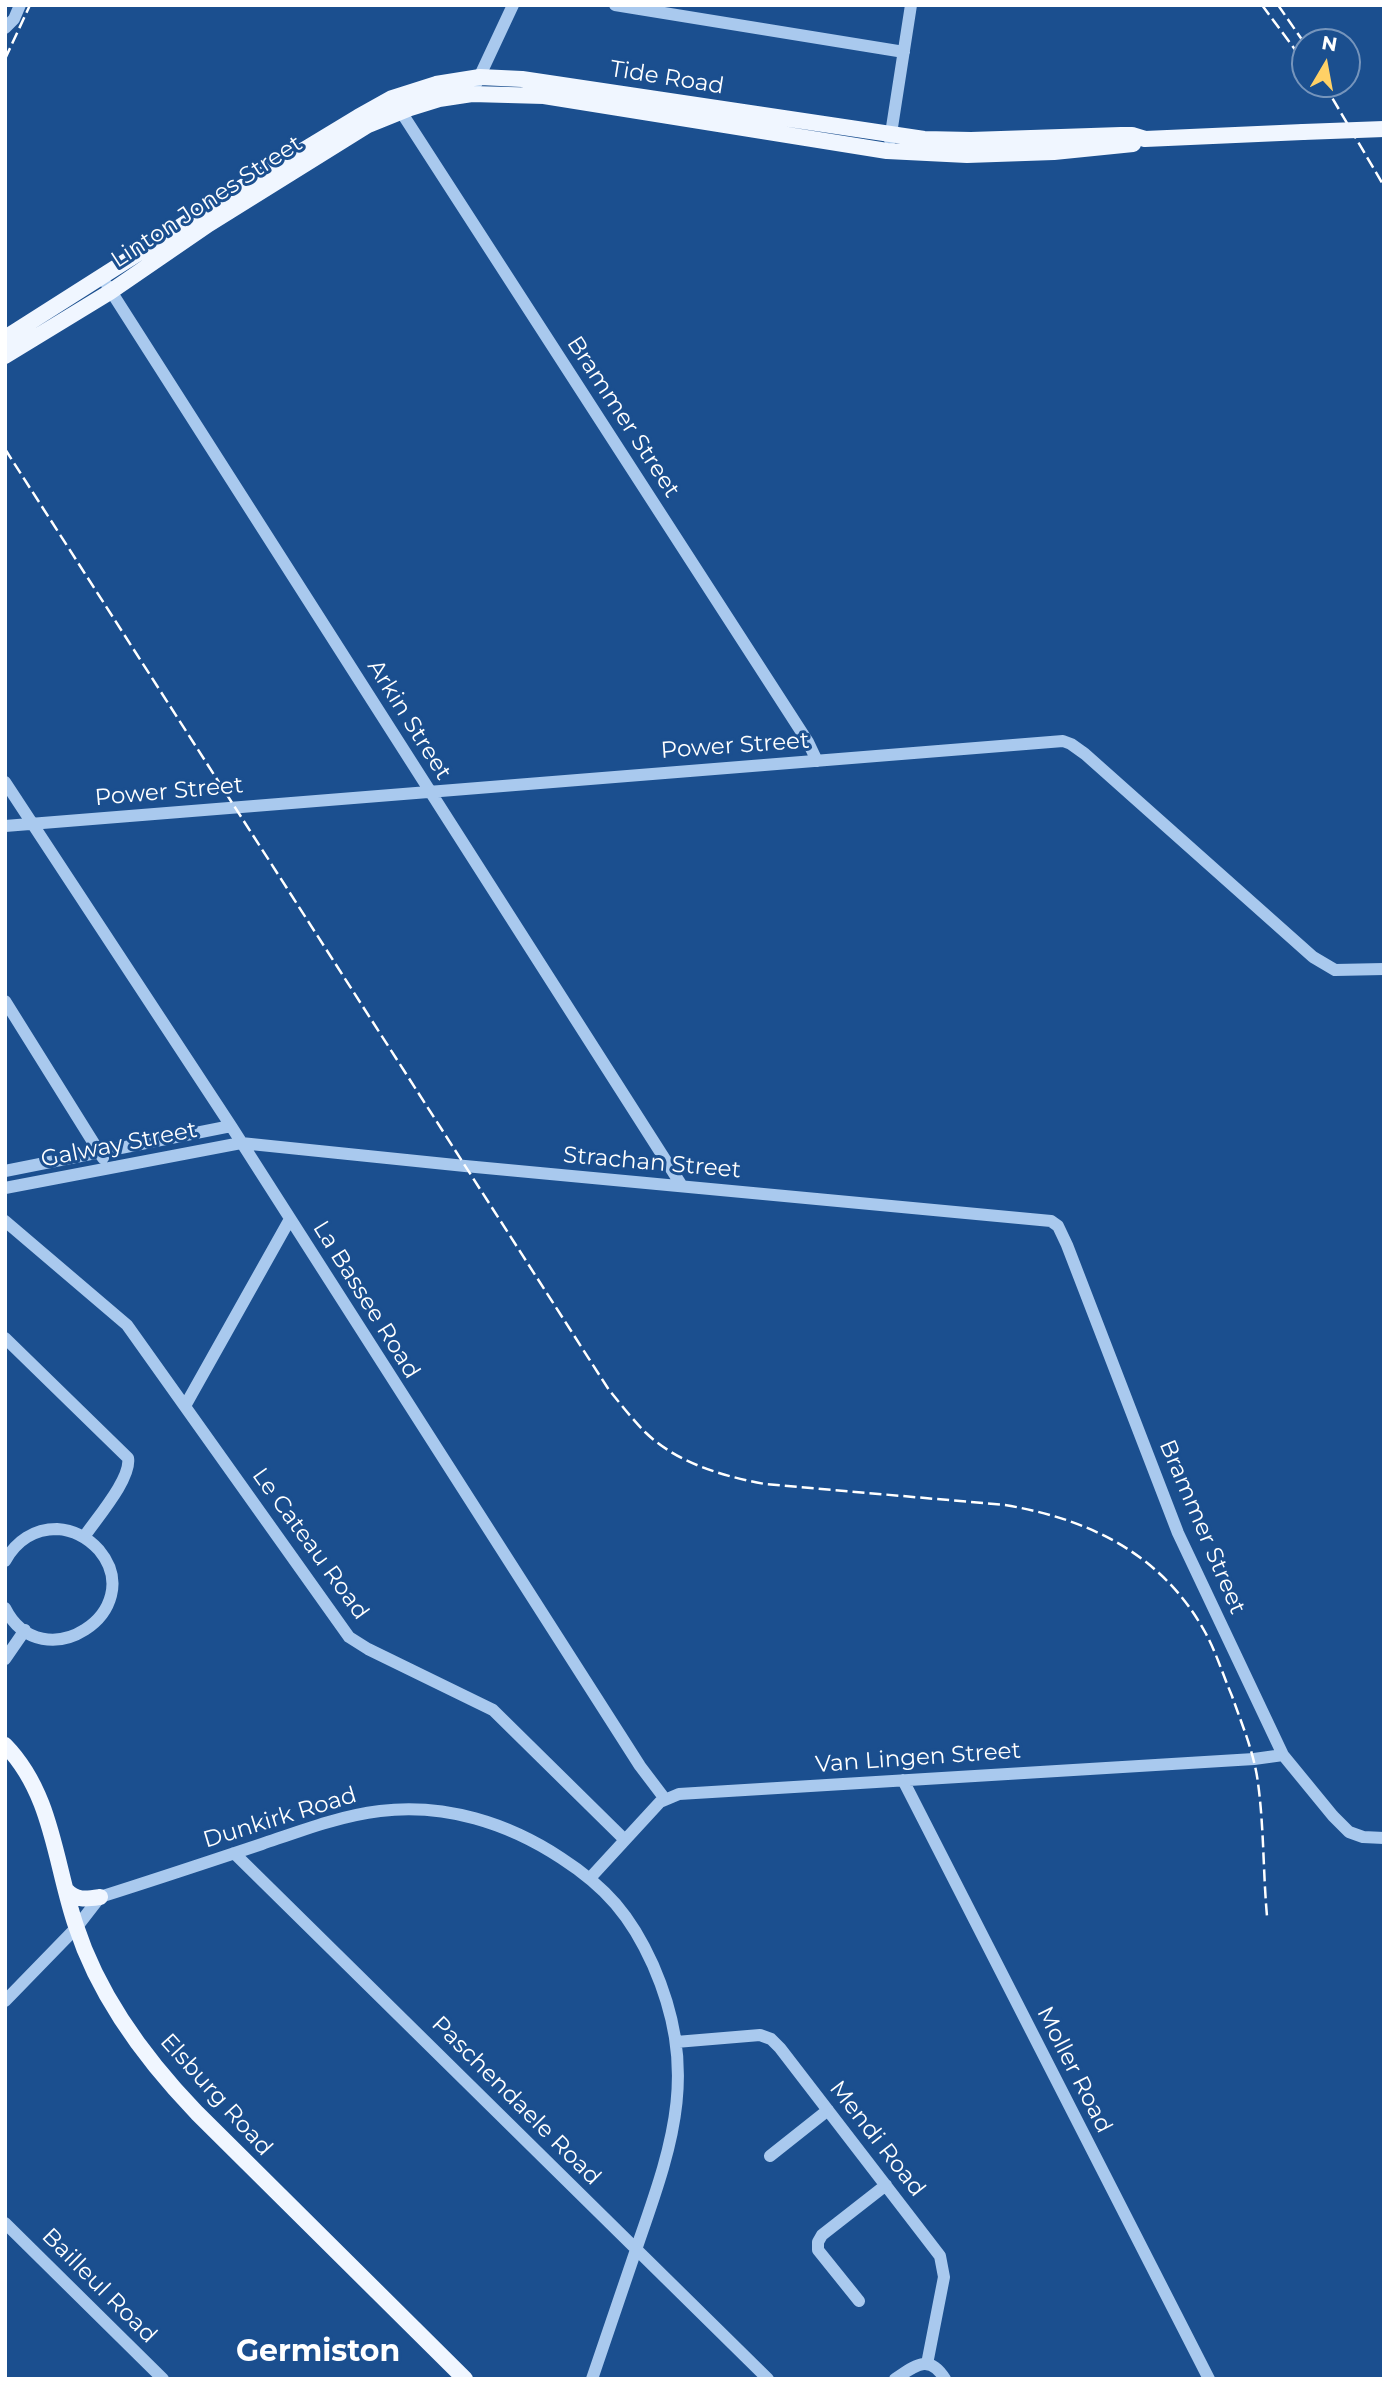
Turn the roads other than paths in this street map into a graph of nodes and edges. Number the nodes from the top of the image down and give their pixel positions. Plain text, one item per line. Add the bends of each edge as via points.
1 (20, 5) edge
2 (513, 5) edge
3 (615, 5) edge
4 (911, 5) edge
5 (9, 23) edge
6 (904, 52) junction
7 (480, 76) junction
8 (438, 92) junction
9 (472, 94) junction
10 (396, 105) junction
11 (1384, 129) edge
12 (889, 143) junction
13 (194, 226) junction
14 (101, 276) junction
15 (110, 292) junction
16 (5, 338) edge
17 (5, 356) edge
18 (817, 761) junction
19 (5, 782) edge
20 (429, 792) junction
21 (32, 824) junction
22 (5, 826) edge
23 (1384, 969) edge
24 (5, 1001) edge
25 (231, 1126) junction
26 (241, 1143) junction
27 (101, 1152) junction
28 (108, 1169) junction
29 (5, 1171) edge
30 (682, 1186) junction
31 (5, 1188) edge
32 (290, 1219) junction
33 (5, 1221) edge
34 (1058, 1226) joint
35 (5, 1338) edge
36 (185, 1406) junction
37 (84, 1537) junction
38 (7, 1555) edge
39 (5, 1608) edge
40 (25, 1630) junction
41 (5, 1659) edge
42 (5, 1745) edge
43 (1283, 1755) junction
44 (902, 1780) junction
45 (665, 1799) junction
46 (1384, 1838) edge
47 (625, 1840) junction
48 (234, 1853) junction
49 (591, 1877) junction
50 (66, 1890) junction
51 (100, 1897) junction
52 (76, 1927) junction
53 (5, 2001) edge
54 (676, 2042) junction
55 (828, 2110) junction
56 (771, 2156) dead end
57 (886, 2185) junction
58 (5, 2223) edge
59 (636, 2249) junction
60 (859, 2301) dead end
61 (926, 2364) junction
62 (163, 2379) edge
63 (465, 2379) edge
64 (592, 2379) edge
65 (768, 2379) edge
66 (895, 2379) edge
67 (945, 2379) edge
68 (1209, 2379) edge

1 - 5 street
2 - 7 street
3 - 6 street
4 - 6 street
6 - 12 street
7 - 8 main road, Tide Road
7 - 9 street
7 - 12 main road, Tide Road via 571,85
8 - 9 main road, Tide Road
8 - 10 main road, Linton Jones Street
9 - 12 main road, Tide Road via 544,96
10 - 13 main road, Linton Jones Street
10 - 18 street, Brammer Street
11 - 12 main road, bridge via 1144,139 1126,145 948,155
13 - 14 main road, Linton Jones Street
13 - 15 main road, Linton Jones Street
14 - 15 street, Arkin Street
14 - 16 main road, Linton Jones Street
15 - 17 main road, Linton Jones Street
15 - 20 street, Arkin Street
18 - 20 street, Power Street
18 - 23 street, Power Street via 1054,741 1071,744 1313,957 1335,970
19 - 21 street, La Bassee Road
20 - 21 street, Power Street
20 - 30 street, Arkin Street
21 - 22 street, Power Street
21 - 25 street, La Bassee Road
24 - 27 street
25 - 26 street, La Bassee Road
25 - 27 street, Galway Street
26 - 28 street, Galway Street
26 - 30 street, Strachan Street
26 - 32 street, La Bassee Road
27 - 28 street
27 - 29 street, Galway Street
28 - 31 street, Galway Street
30 - 34 street, Strachan Street via 1033,1219
32 - 36 street
32 - 45 street, La Bassee Road
33 - 36 street, Le Cateau Road via 127,1325
34 - 43 street, Brammer Street via 1178,1533
35 - 37 street via 128,1458 125,1477
36 - 47 street, Le Cateau Road via 349,1637 493,1710
37 - 38 street via 64,1530 43,1530
37 - 40 street via 102,1553 110,1576 104,1611 88,1629 66,1639 42,1638
39 - 40 street
40 - 41 street
42 - 50 main road, Elsburg Road via 36,1788
43 - 44 street, Van Lingen Street
43 - 46 street, Brammer Street via 1342,1825 1356,1835
44 - 45 street, Van Lingen Street via 688,1792
44 - 68 street, Moller Road
45 - 47 street
47 - 49 street
48 - 49 street, Dunkirk Road via 359,1814 432,1811 511,1830
48 - 51 street, Dunkirk Road
48 - 59 street, Paschendaele Road
49 - 54 street, Dunkirk Road via 646,1950 670,2009
50 - 51 main road via 80,1899
50 - 52 main road, Elsburg Road
51 - 52 street
52 - 53 street
52 - 63 main road, Elsburg Road via 124,2021 173,2088
54 - 55 street, Mendi Road via 766,2036
54 - 59 street, Dunkirk Road via 679,2096 673,2136
55 - 56 street
55 - 57 street, Mendi Road
57 - 60 street via 818,2242 818,2250
57 - 61 street, Mendi Road via 937,2249 942,2263 944,2277
58 - 62 street, Bailleul Road
59 - 64 street, Dunkirk Road
59 - 65 street, Paschendaele Road
61 - 66 street
61 - 67 street via 939,2369

